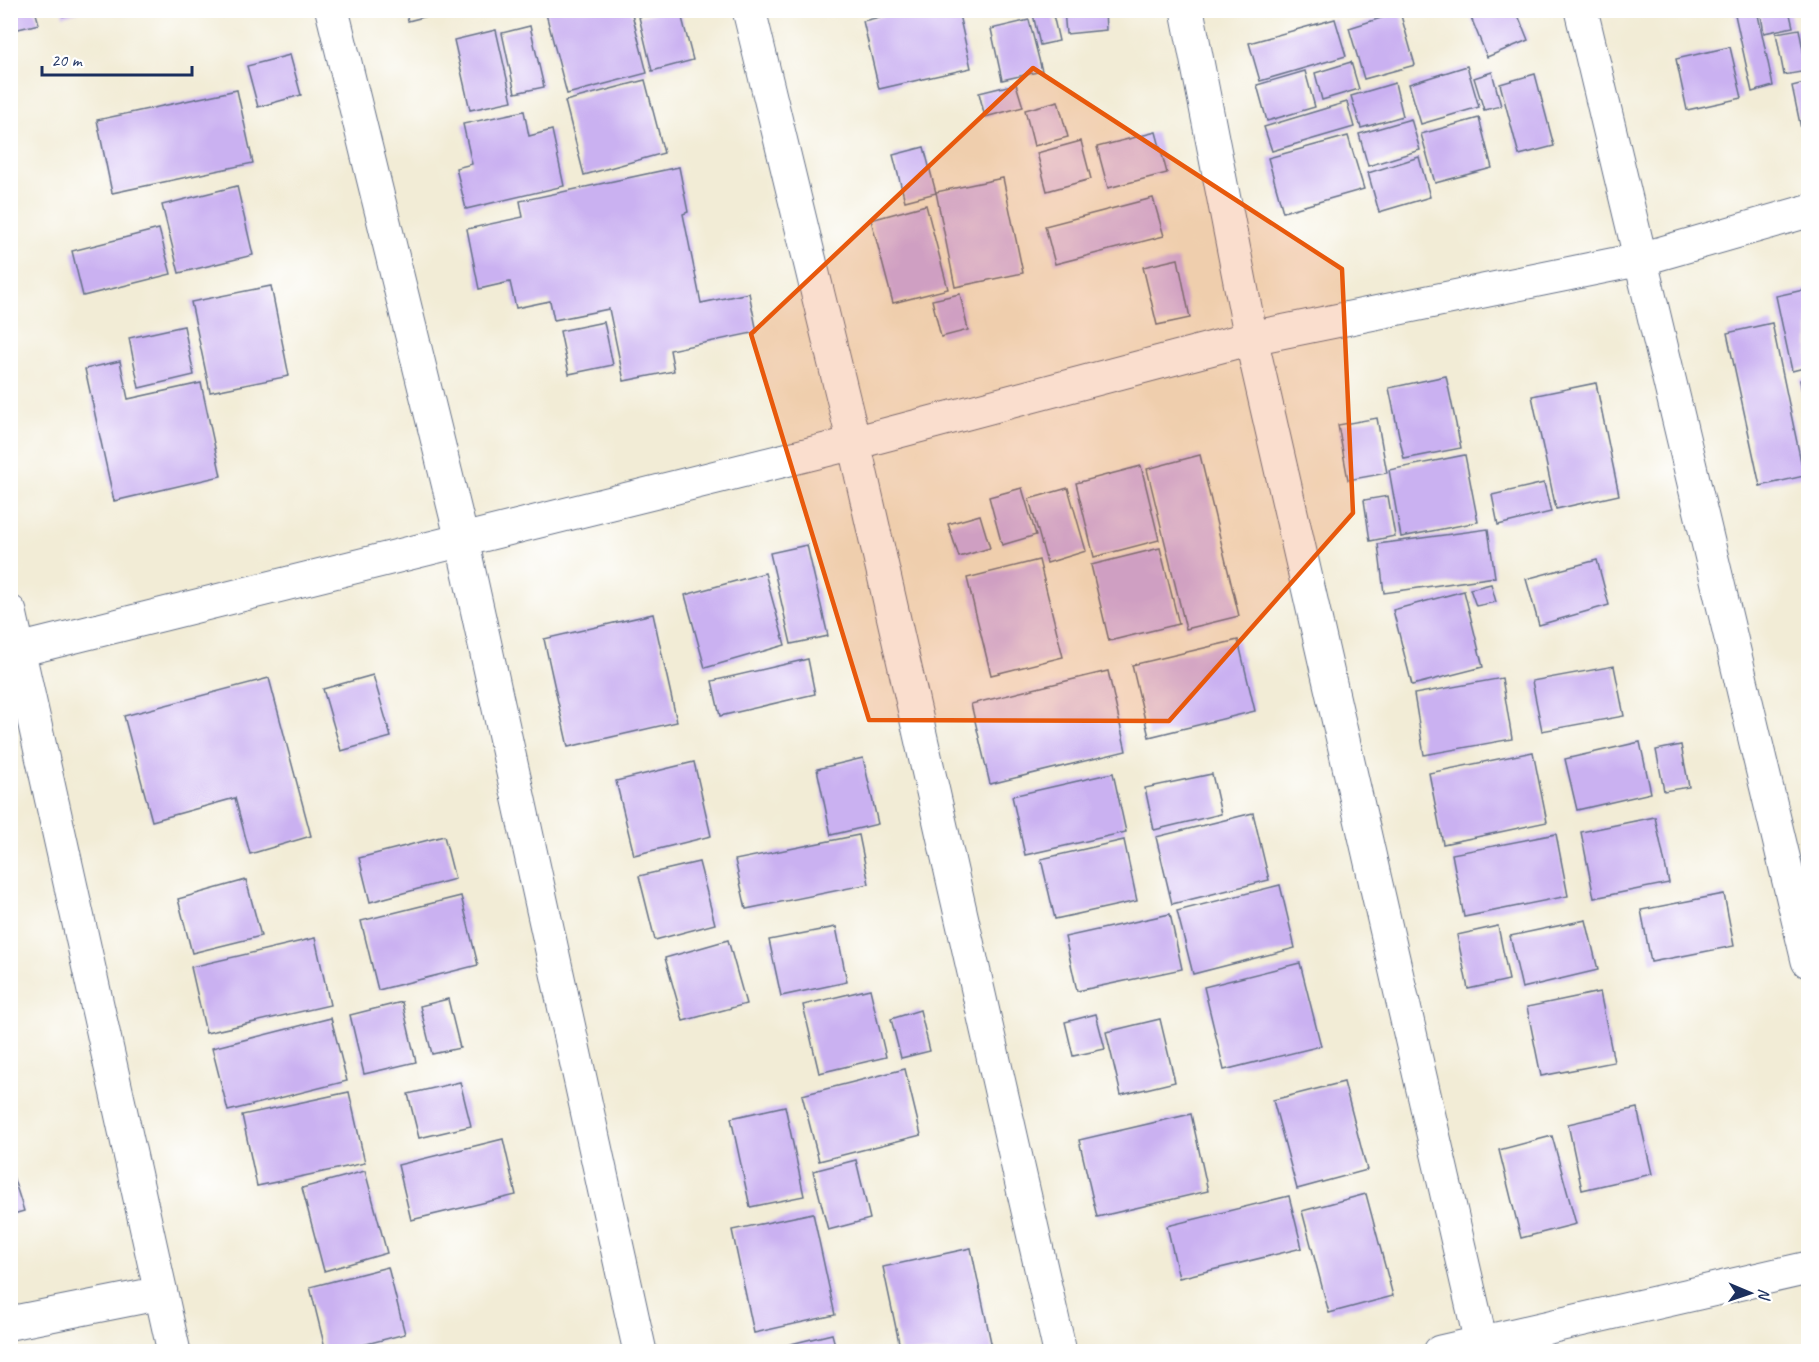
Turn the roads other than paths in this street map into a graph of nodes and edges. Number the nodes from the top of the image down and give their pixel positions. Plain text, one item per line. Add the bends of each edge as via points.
1 (332, 10) edge
2 (749, 10) edge
3 (1187, 10) edge
4 (1581, 10) edge
5 (1809, 211) edge
6 (1641, 259) junction
7 (1251, 338) junction
8 (854, 443) junction
9 (462, 540) junction
10 (10, 612) edge
11 (19, 650) junction
12 (1809, 961) edge
13 (1809, 1268) edge
14 (161, 1293) junction
15 (10, 1323) edge
16 (1482, 1347) edge
17 (174, 1352) edge
18 (640, 1352) edge
19 (1060, 1352) edge
20 (1440, 1352) edge

1 - 9 street
2 - 8 street
3 - 7 street
4 - 6 street
5 - 6 street
6 - 7 street
6 - 12 street
7 - 8 street
7 - 16 street
8 - 9 street
8 - 19 street
9 - 11 street
9 - 18 street
10 - 11 street
11 - 14 street
13 - 16 street
14 - 15 street
14 - 17 street
16 - 20 street

